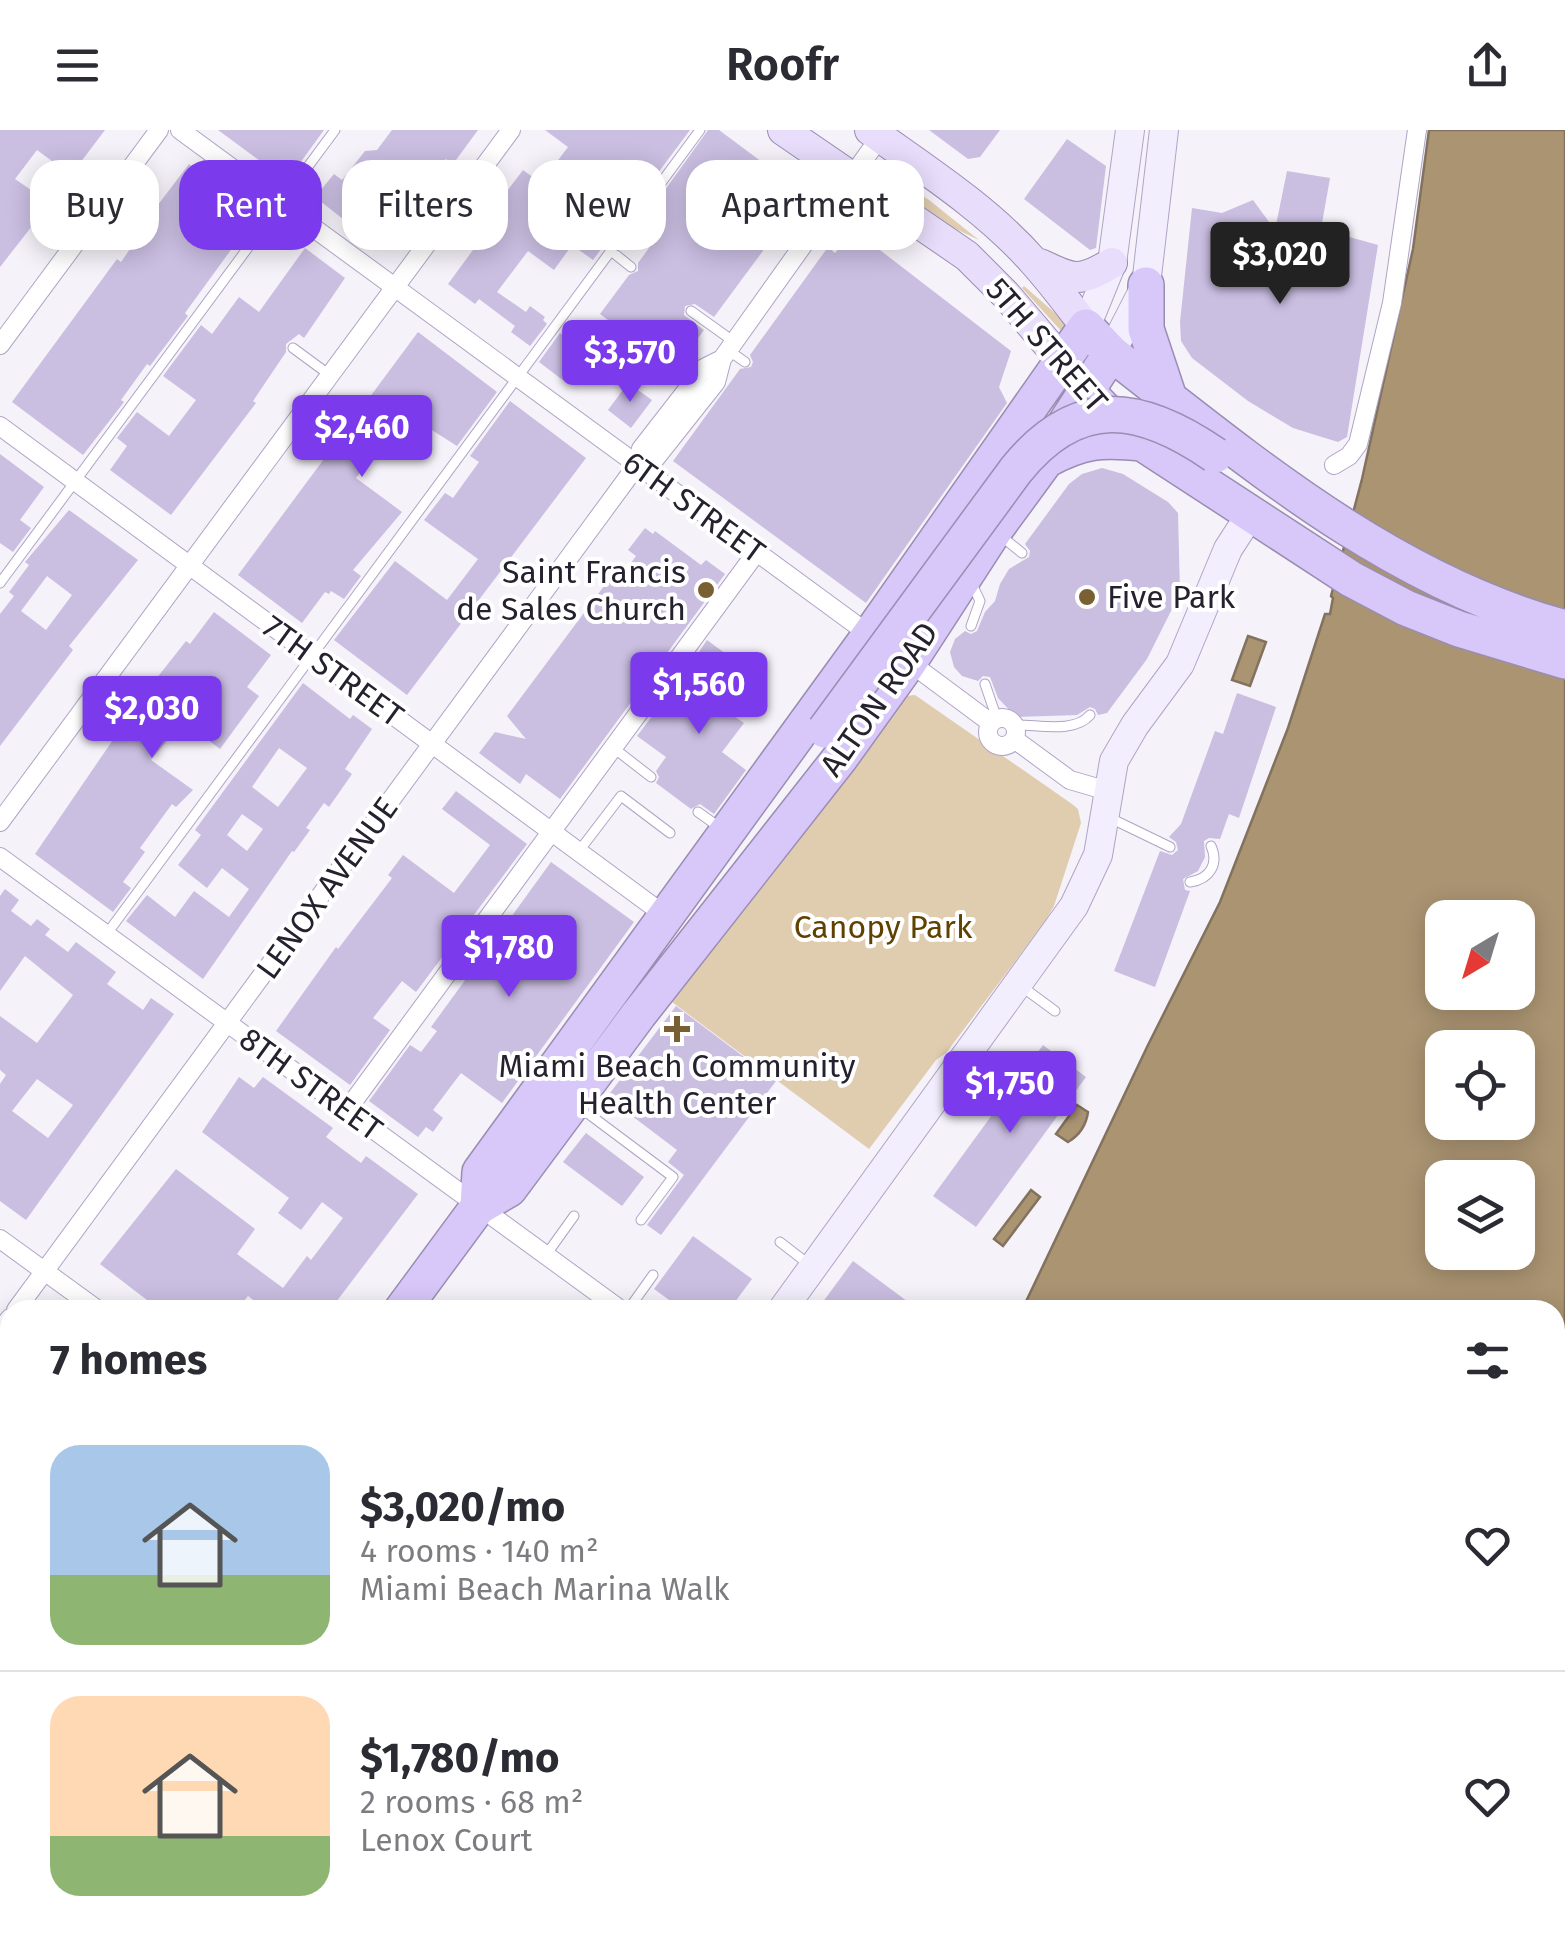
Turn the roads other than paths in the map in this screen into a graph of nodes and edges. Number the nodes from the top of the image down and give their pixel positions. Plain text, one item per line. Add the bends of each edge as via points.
1 (159, 130) edge
2 (180, 130) edge
3 (335, 130) edge
4 (511, 130) edge
5 (700, 130) edge
6 (783, 130) edge
7 (1130, 130) edge
8 (1164, 130) edge
9 (1417, 130) edge
10 (879, 132) edge
11 (222, 160) edge
12 (313, 160) edge
13 (827, 160) edge
14 (861, 160) edge
15 (924, 226) edge
16 (322, 232) edge
17 (246, 250) edge
18 (799, 250) edge
19 (611, 251) junction
20 (1032, 260) junction
21 (1112, 263) junction
22 (632, 266) dead end
23 (1146, 285) junction
24 (397, 288) junction
25 (691, 311) dead end
26 (1098, 340) junction
27 (0, 346) edge
28 (293, 348) dead end
29 (728, 350) junction
30 (745, 362) dead end
31 (1063, 362) junction
32 (330, 376) junction
33 (518, 376) junction
34 (1089, 390) junction
35 (1170, 398) junction
36 (0, 426) edge
37 (1142, 443) junction
38 (1046, 460) junction
39 (637, 465) junction
40 (1334, 465) dead end
41 (75, 481) junction
42 (1250, 515) junction
43 (994, 531) junction
44 (1324, 538) junction
45 (756, 553) junction
46 (1022, 553) dead end
47 (189, 566) junction
48 (966, 572) junction
49 (0, 583) edge
50 (1555, 625) edge
51 (971, 626) dead end
52 (870, 635) junction
53 (311, 656) junction
54 (1565, 661) edge
55 (902, 672) junction
56 (984, 684) dead end
57 (1090, 715) dead end
58 (1004, 726) junction
59 (432, 744) junction
60 (614, 749) junction
61 (652, 777) dead end
62 (1107, 804) junction
63 (0, 822) edge
64 (554, 832) junction
65 (670, 833) dead end
66 (1211, 846) dead end
67 (1170, 847) dead end
68 (579, 851) junction
69 (0, 857) edge
70 (1190, 882) dead end
71 (666, 916) junction
72 (106, 934) junction
73 (1019, 985) junction
74 (1055, 1011) dead end
75 (227, 1023) junction
76 (574, 1102) junction
77 (347, 1110) junction
78 (478, 1207) junction
79 (574, 1216) dead end
80 (641, 1220) dead end
81 (0, 1238) edge
82 (780, 1242) dead end
83 (546, 1255) junction
84 (813, 1267) junction
85 (44, 1271) junction
86 (653, 1275) dead end
87 (23, 1300) edge
88 (84, 1300) edge
89 (409, 1300) edge
90 (605, 1300) edge
91 (624, 1300) edge
92 (793, 1300) edge

1 - 27 street
2 - 11 street, 6TH STREET
3 - 12 lane
4 - 24 street
5 - 19 lane
6 - 13 main road, 5TH STREET
7 - 21 street, ALTON ROAD
8 - 23 street, ALTON ROAD
9 - 40 street via 1392,303 1358,444
10 - 14 street, LENOX AVENUE
10 - 20 main road, 5TH STREET
15 - 31 main road, 5TH STREET via 967,256
16 - 24 street, 6TH STREET
17 - 41 lane
18 - 29 street, LENOX AVENUE
19 - 22 lane
19 - 33 lane
20 - 21 main road via 1075,278
20 - 26 main road, 5TH STREET
21 - 26 street, ALTON ROAD
23 - 26 street, ALTON ROAD
23 - 35 highway via 1146,329
24 - 32 street
24 - 33 street, 6TH STREET
25 - 29 lane
26 - 31 highway, ALTON ROAD
26 - 34 highway, ALTON ROAD
26 - 35 highway, 5TH STREET
28 - 32 lane
29 - 30 lane
29 - 39 street, LENOX AVENUE via 704,368
31 - 34 highway, 5TH STREET
31 - 52 highway, ALTON ROAD
32 - 47 street
33 - 39 street, 6TH STREET
33 - 53 lane
34 - 37 highway, 5TH STREET
34 - 38 highway, ALTON ROAD
35 - 44 highway, 5TH STREET
36 - 41 street, 7TH STREET
37 - 38 highway via 1092,441
37 - 42 highway, 5TH STREET
38 - 43 highway, ALTON ROAD
39 - 45 street, 6TH STREET
39 - 59 street, LENOX AVENUE
41 - 47 street, 7TH STREET
41 - 49 lane
42 - 44 highway, 5TH STREET
42 - 62 street via 1228,549 1180,664 1114,761
43 - 46 lane
43 - 48 highway, ALTON ROAD
44 - 50 highway
44 - 54 highway via 1420,613
44 - 78 highway, bridge via 1170,426 1124,415 1090,418 1042,442 486,1178
45 - 52 street, 6TH STREET
45 - 60 street
47 - 53 street, 7TH STREET
47 - 63 street
48 - 51 lane via 980,601
48 - 55 highway, ALTON ROAD
52 - 55 highway
52 - 71 highway, ALTON ROAD via 712,822
53 - 59 street, 7TH STREET
53 - 72 lane
55 - 58 street
55 - 76 highway, ALTON ROAD
56 - 58 lane
57 - 58 lane via 1076,726
58 - 62 street
59 - 64 street, 7TH STREET
59 - 75 street, LENOX AVENUE
60 - 61 lane
60 - 64 street
62 - 67 lane
62 - 73 street via 1098,855 1074,906
64 - 68 street, 7TH STREET
64 - 77 street
65 - 68 lane via 622,796
66 - 70 lane via 1212,869
68 - 71 street, 7TH STREET
69 - 72 street, 8TH STREET
71 - 78 highway, ALTON ROAD via 480,1172
72 - 75 street, 8TH STREET
73 - 74 lane
73 - 84 street via 964,1073
75 - 77 street, 8TH STREET
75 - 85 street, LENOX AVENUE
76 - 78 highway, ALTON ROAD via 510,1190
76 - 80 lane via 673,1177
77 - 78 street, 8TH STREET
78 - 83 street, 8TH STREET
78 - 89 highway, ALTON ROAD
79 - 83 lane
81 - 85 street
82 - 84 lane
83 - 90 street, 8TH STREET
84 - 92 street
85 - 87 street, LENOX AVENUE
85 - 88 street
86 - 91 lane

